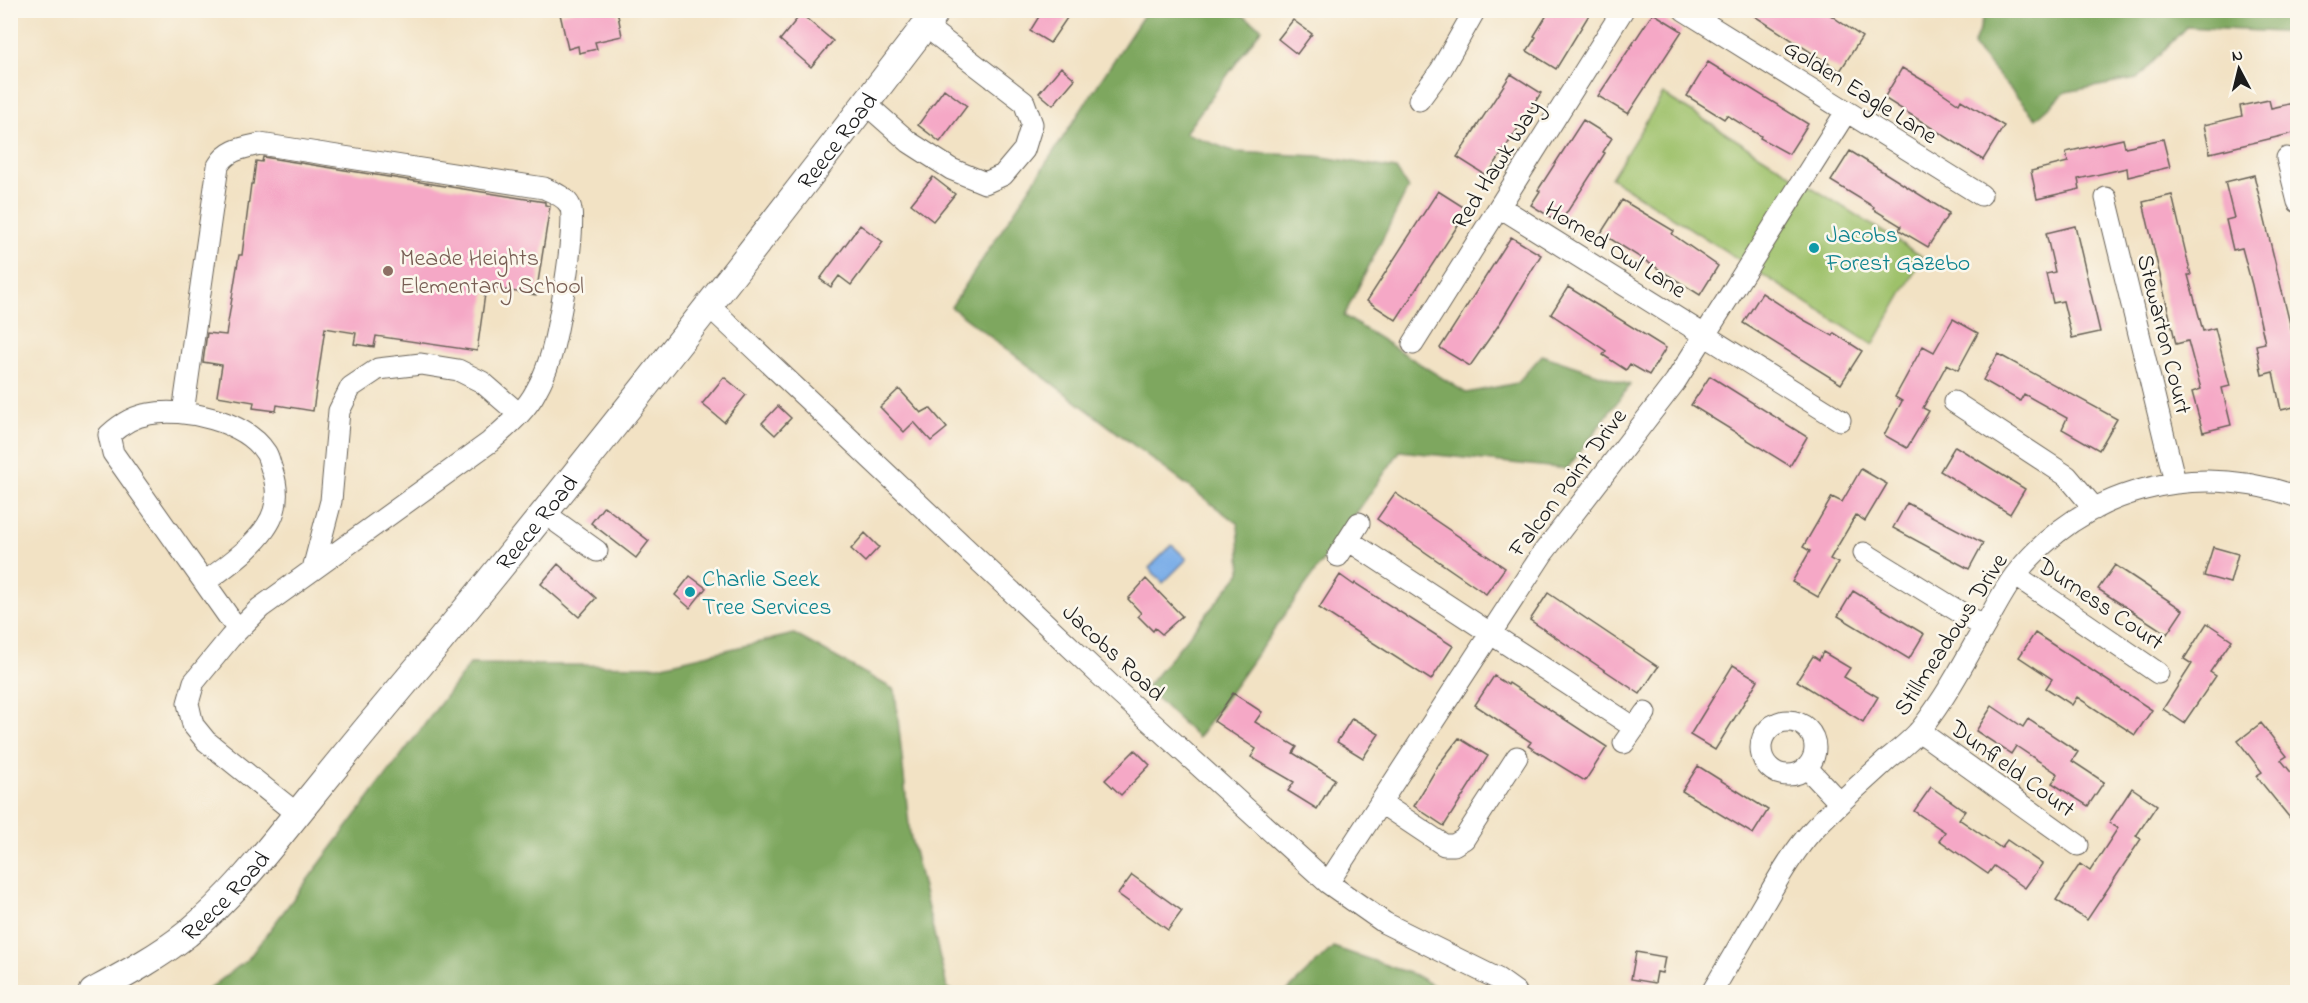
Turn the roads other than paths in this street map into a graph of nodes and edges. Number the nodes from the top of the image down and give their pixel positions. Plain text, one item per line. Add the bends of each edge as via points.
1 (1475, 10) edge
2 (1623, 10) edge
3 (1684, 10) edge
4 (931, 18) edge
5 (1419, 100) dead end
6 (866, 104) junction
7 (1846, 111) junction
8 (2287, 158) dead end
9 (1981, 195) dead end
10 (2106, 198) dead end
11 (2298, 202) edge
12 (1500, 207) junction
13 (709, 306) junction
14 (1704, 335) junction
15 (1413, 344) dead end
16 (1954, 402) dead end
17 (183, 413) junction
18 (519, 414) junction
19 (1840, 420) dead end
20 (2175, 483) junction
21 (2298, 497) edge
22 (2095, 509) junction
23 (544, 513) junction
24 (1348, 540) dead end
25 (597, 551) dead end
26 (1864, 554) dead end
27 (313, 569) junction
28 (2015, 575) junction
29 (204, 582) junction
30 (1984, 627) junction
31 (238, 630) junction
32 (1490, 634) junction
33 (2158, 673) dead end
34 (1635, 728) dead end
35 (1919, 731) junction
36 (1517, 757) dead end
37 (1807, 768) dead end
38 (1381, 803) junction
39 (1840, 803) junction
40 (297, 814) junction
41 (2078, 845) dead end
42 (1329, 883) junction
43 (93, 993) edge
44 (1516, 993) edge
45 (1712, 993) edge

1 - 5 street
2 - 12 street, Red Hawk Way
3 - 7 street, Golden Eagle Lane
4 - 6 main road, Reece Road
4 - 6 street via 1024,102 1032,124 1024,150 1003,175 985,183 951,170 909,142
6 - 13 main road, Reece Road
7 - 9 street, Golden Eagle Lane
7 - 14 street, Falcon Point Drive
8 - 11 street
10 - 20 street, Stewarton Court
12 - 14 street, Horned Owl Lane
12 - 15 street, Red Hawk Way
13 - 23 main road, Reece Road
13 - 42 street, Jacobs Road via 1119,693
14 - 19 street, Horned Owl Lane
14 - 32 street, Falcon Point Drive via 1675,382 1543,553
16 - 22 street via 2067,476
17 - 18 street via 218,166 224,155 260,144 544,188 559,194 570,206 573,224 559,323 550,360 535,394
17 - 29 street via 246,432 266,453 276,483 274,511 262,534
17 - 29 street via 148,414 120,425 109,435 113,453
18 - 27 street via 490,442
18 - 27 street via 482,382 458,370 422,364 378,369 351,387 339,411 331,501
20 - 21 street, Stillmeadows Drive via 2239,482
20 - 22 street, Stillmeadows Drive via 2118,498
22 - 28 street, Stillmeadows Drive via 2039,548
23 - 25 street
23 - 40 main road, Reece Road
24 - 32 street
26 - 30 street
27 - 31 street via 260,608
28 - 30 street, Stillmeadows Drive
28 - 33 street, Durness Court
29 - 31 street
30 - 35 street, Stillmeadows Drive via 1947,694
31 - 40 street via 194,682 188,703 193,725 206,741
32 - 34 street
32 - 38 street, Falcon Point Drive
35 - 39 street, Stillmeadows Drive
35 - 41 street, Dunfield Court
36 - 38 street via 1464,839 1455,845 1444,845
37 - 39 street
38 - 42 street, Falcon Point Drive
39 - 45 street, Stillmeadows Drive via 1810,833 1786,866
40 - 43 main road, Reece Road via 218,906 151,961
42 - 44 street, Jacobs Road via 1385,922 1498,979

